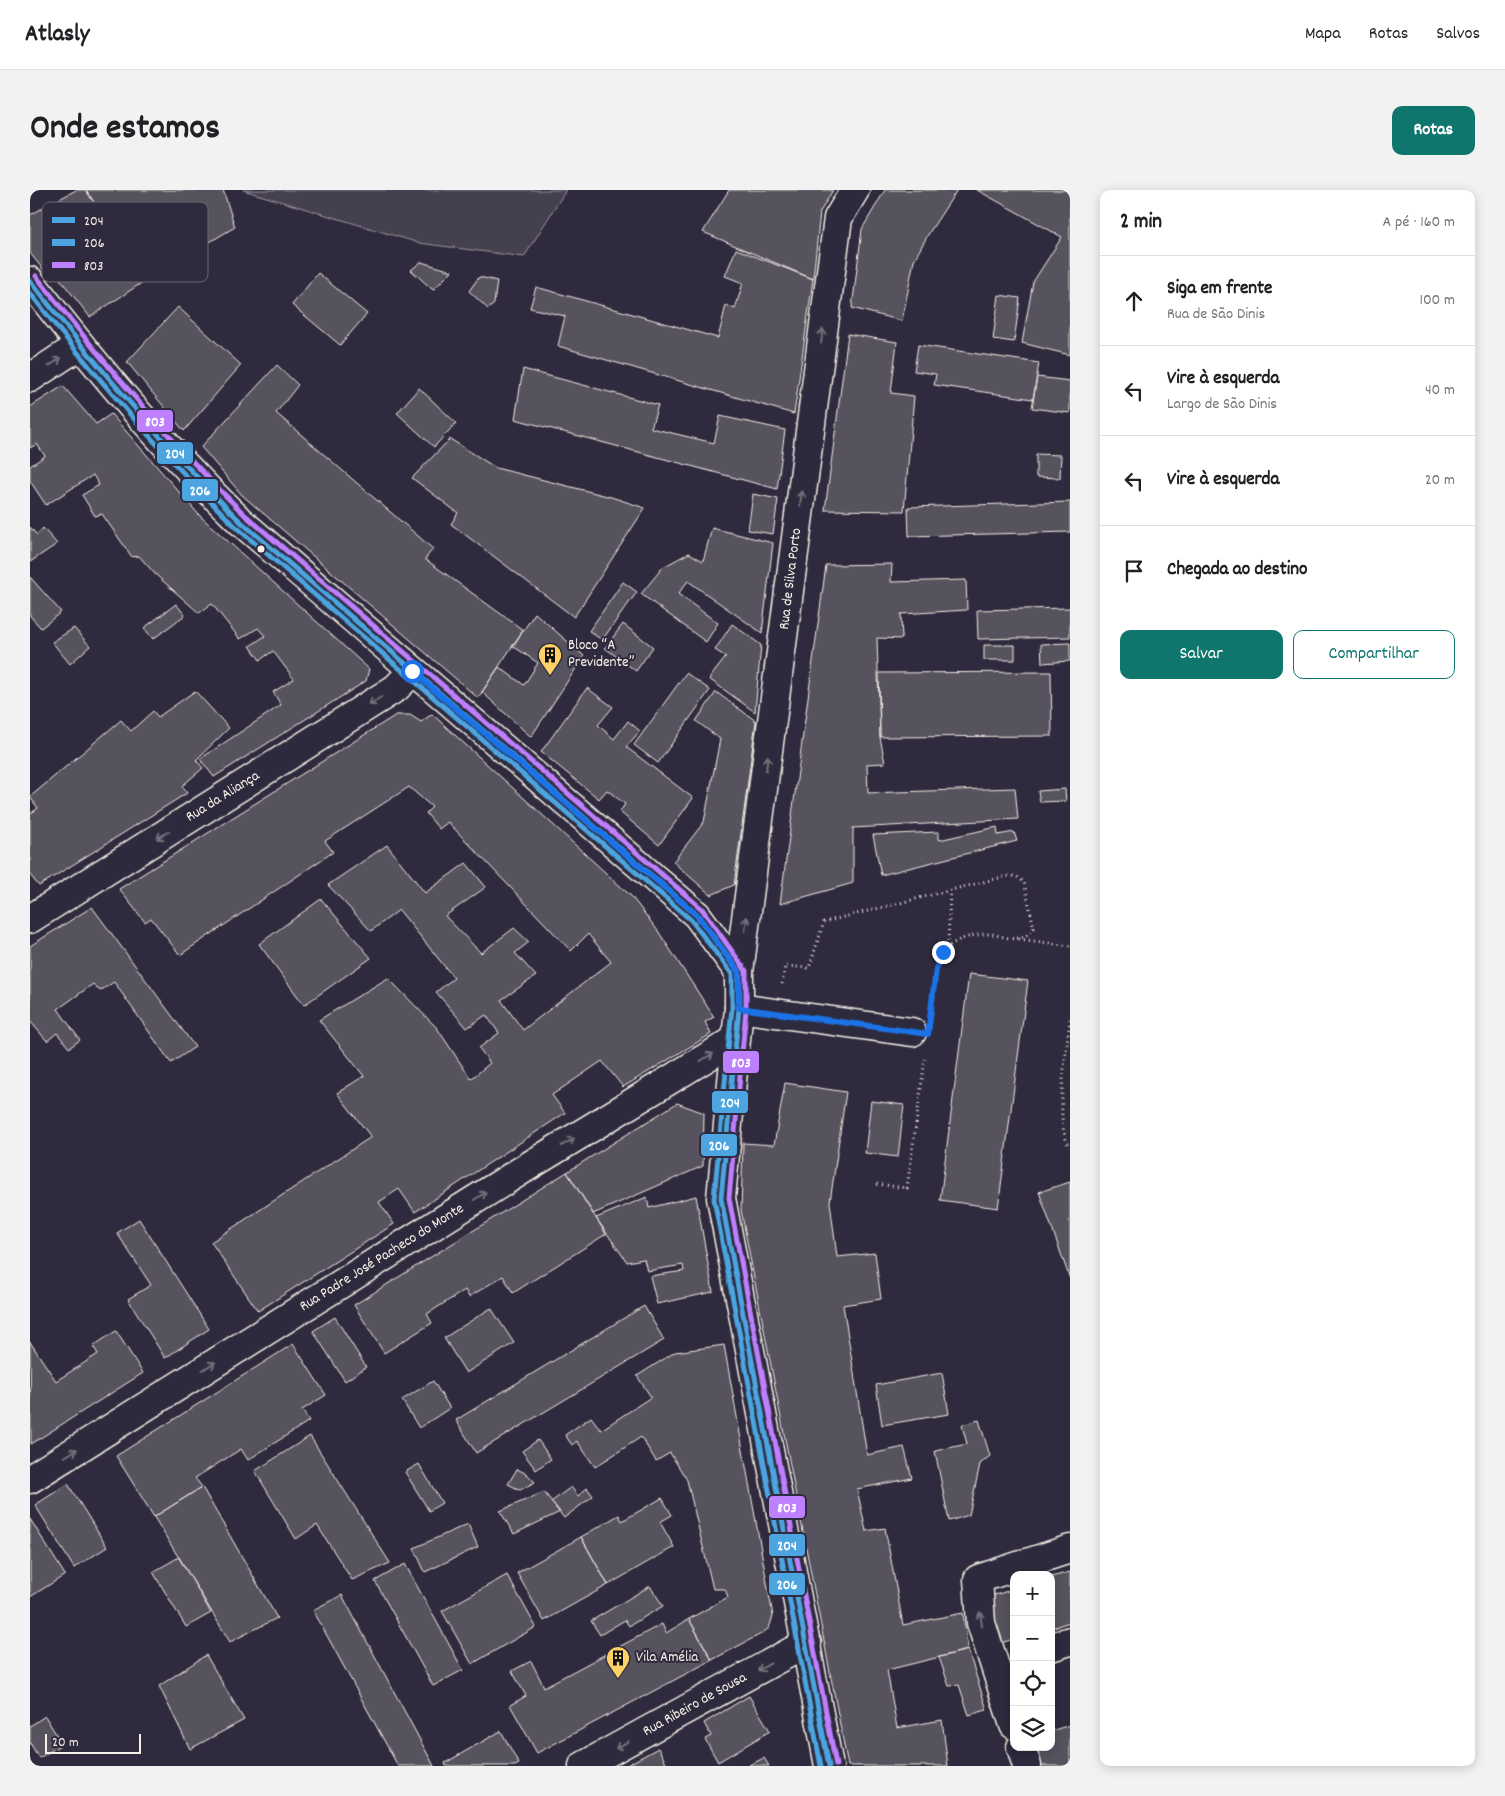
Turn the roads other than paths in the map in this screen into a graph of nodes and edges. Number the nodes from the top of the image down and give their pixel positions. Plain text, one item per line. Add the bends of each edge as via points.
1 (855, 190) edge
2 (30, 281) edge
3 (80, 346) junction
4 (30, 378) edge
5 (412, 671) junction
6 (30, 919) edge
7 (739, 972) junction
8 (739, 1008) junction
9 (920, 1033) road end
10 (735, 1040) junction
11 (30, 1479) edge
12 (1070, 1549) edge
13 (1070, 1640) edge
14 (807, 1643) junction
15 (1055, 1646) edge
16 (1004, 1662) edge
17 (1011, 1706) edge
18 (1022, 1751) edge
19 (583, 1766) edge
20 (829, 1766) edge
21 (1027, 1766) edge

7 -> 1 street, Rua de Silva Porto via 838,218
2 - 3 street
4 -> 3 street
3 - 5 street via 200,482
5 -> 6 street, Rua da Aliança via 396,688
5 - 7 street via 697,915
7 - 8 street, Rua de Silva Porto
8 - 9 street
8 - 10 street, Rua de Silva Porto
11 -> 10 street, Rua Padre José Pacheco do Monte via 526,1167
10 - 14 street, Rua de Silva Porto via 721,1198
16 -> 12 street via 981,1623 978,1580
13 - 15 street
14 -> 19 street, Rua Ribeiro de Sousa
14 - 20 street, Rua de Silva Porto
16 - 17 street
18 - 21 street

